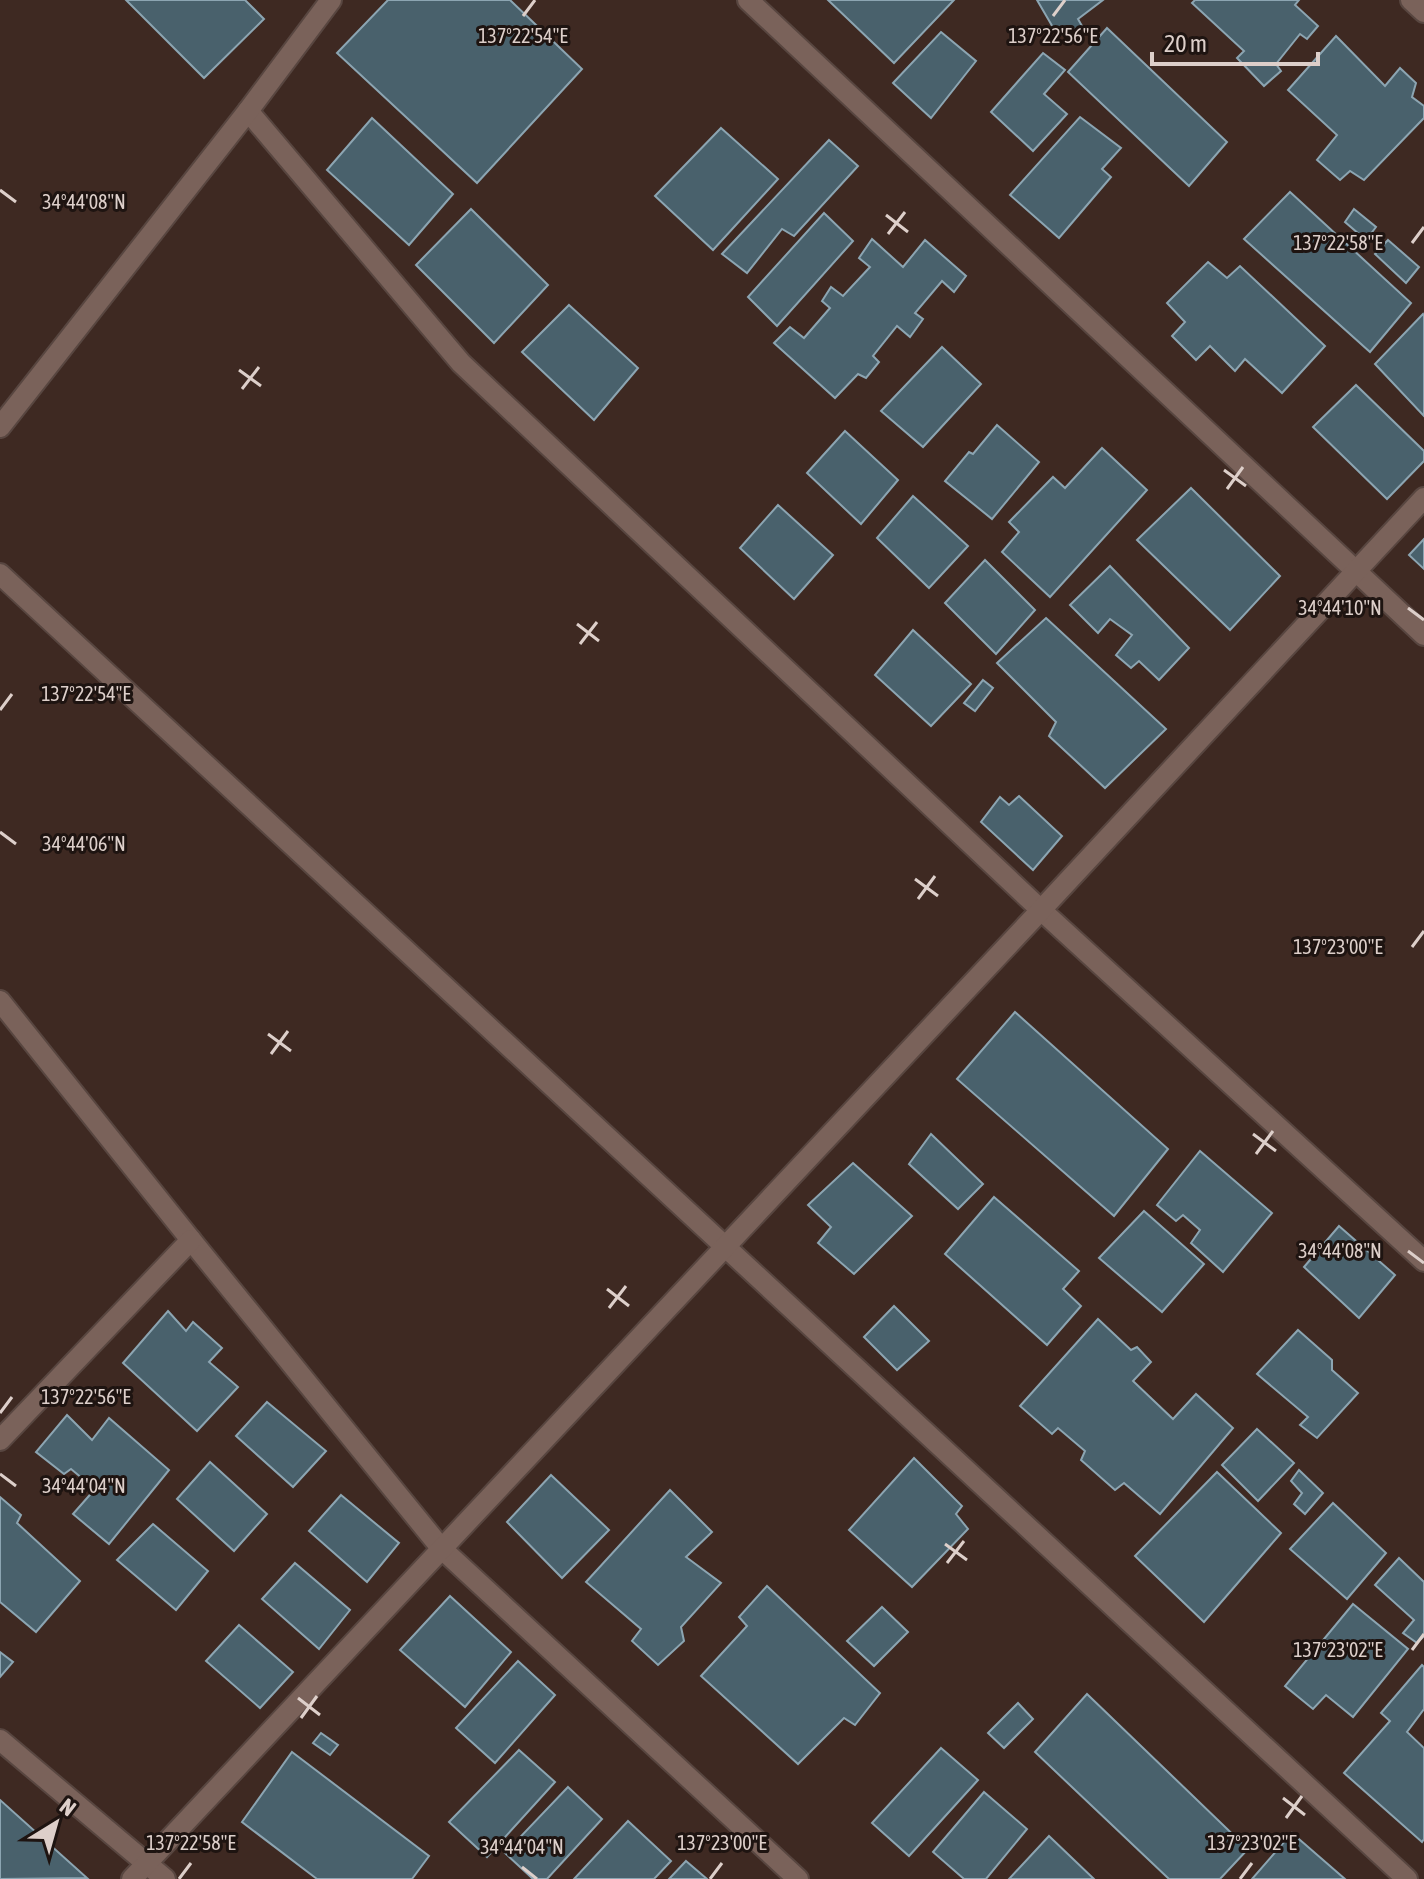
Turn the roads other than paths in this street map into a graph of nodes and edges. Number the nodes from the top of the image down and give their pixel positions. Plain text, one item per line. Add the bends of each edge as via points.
1 (331, 0) edge
2 (748, 0) edge
3 (1411, 0) edge
4 (1424, 12) edge
5 (248, 111) junction
6 (0, 427) edge
7 (1424, 498) edge
8 (1357, 571) junction
9 (0, 574) edge
10 (1424, 635) edge
11 (1041, 910) junction
12 (0, 1001) edge
13 (191, 1240) junction
14 (726, 1246) junction
15 (1424, 1261) edge
16 (0, 1440) edge
17 (441, 1548) junction
18 (0, 1740) edge
19 (139, 1872) edge
20 (165, 1879) edge
21 (798, 1879) edge
22 (1407, 1879) edge

1 - 5 street
2 - 8 street
3 - 4 street
5 - 6 street
5 - 11 street via 461,363
7 - 8 street
8 - 10 street
8 - 11 street
9 - 14 street
11 - 14 street
11 - 15 street
12 - 13 street
13 - 16 street
13 - 17 street
14 - 17 street
14 - 22 street
17 - 19 street
17 - 21 street
18 - 19 street
19 - 20 street

